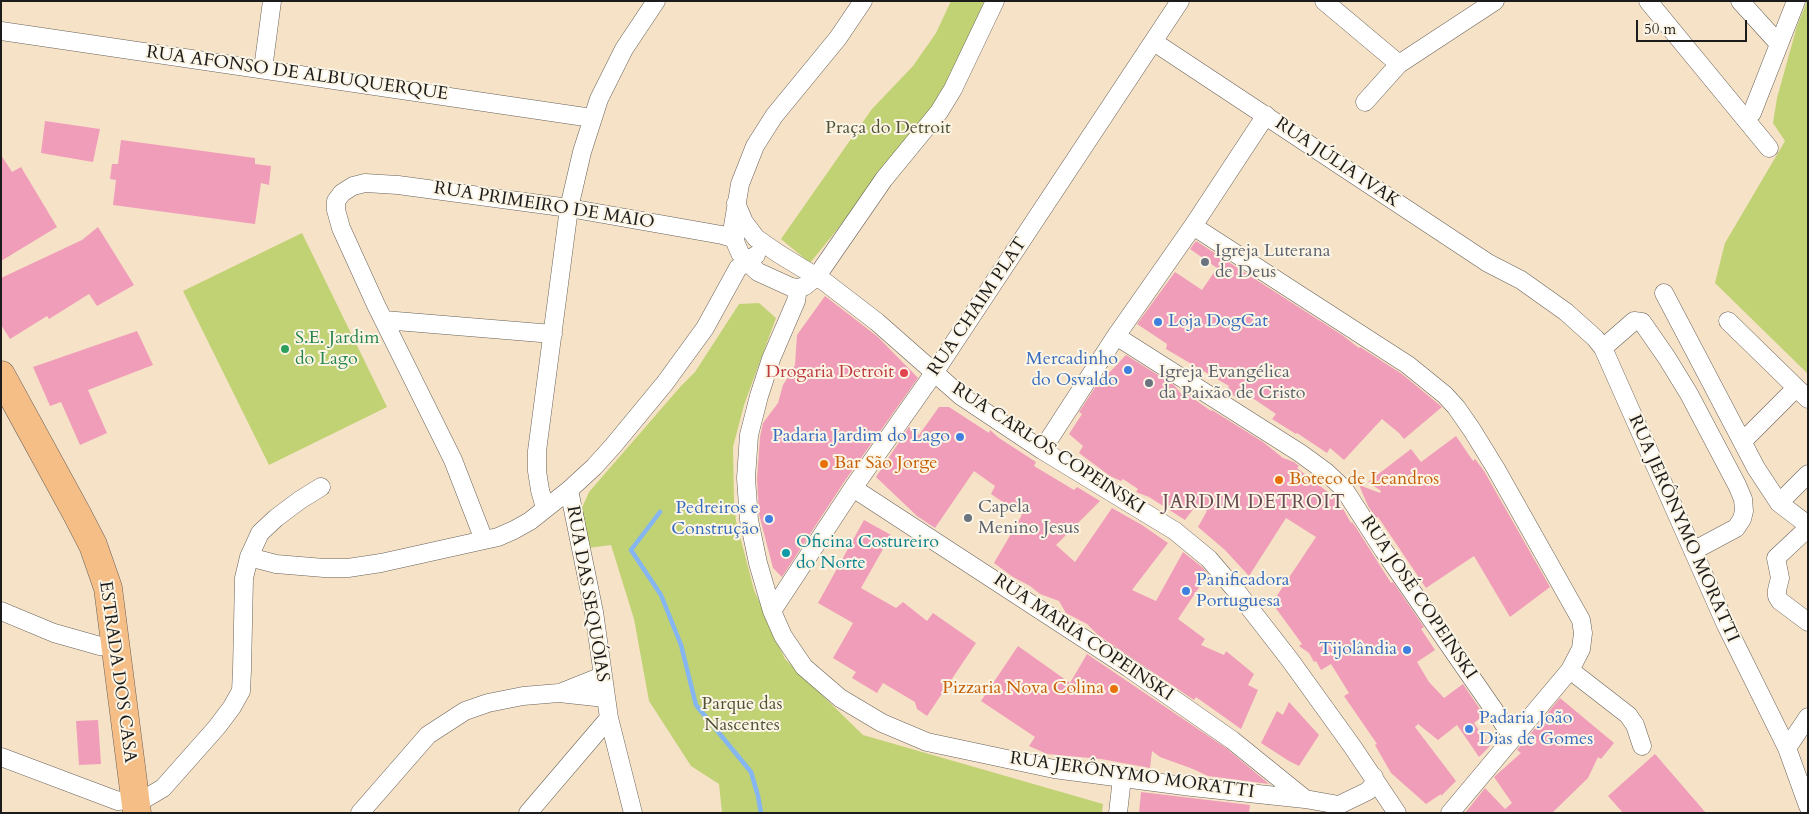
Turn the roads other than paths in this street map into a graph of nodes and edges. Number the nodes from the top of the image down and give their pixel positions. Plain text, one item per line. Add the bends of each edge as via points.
1 (272, 1) edge
2 (656, 1) edge
3 (863, 1) edge
4 (995, 1) edge
5 (1180, 1) edge
6 (1324, 1) edge
7 (1495, 1) edge
8 (1648, 1) edge
9 (1740, 1) edge
10 (1796, 1) edge
11 (1, 31) edge
12 (1154, 42) junction
13 (1779, 44) junction
14 (1399, 64) junction
15 (263, 69) junction
16 (1365, 102) dead end
17 (1266, 115) junction
18 (592, 118) junction
19 (1745, 119) junction
20 (1769, 148) dead end
21 (736, 203) junction
22 (569, 208) junction
23 (1193, 226) junction
24 (735, 239) junction
25 (779, 254) junction
26 (752, 266) junction
27 (818, 276) junction
28 (1521, 280) joint
29 (798, 288) junction
30 (1664, 293) dead end
31 (384, 320) junction
32 (1728, 321) dead end
33 (553, 334) junction
34 (1116, 336) junction
35 (1603, 348) junction
36 (934, 373) junction
37 (1, 375) edge
38 (1802, 394) edge
39 (1, 407) edge
40 (1742, 441) junction
41 (1042, 450) junction
42 (1808, 474) edge
43 (321, 487) dead end
44 (853, 488) junction
45 (568, 490) junction
46 (1779, 503) junction
47 (545, 508) junction
48 (70, 518) junction
49 (1808, 527) edge
50 (484, 540) junction
51 (1693, 551) junction
52 (249, 558) junction
53 (1, 611) edge
54 (772, 611) junction
55 (1808, 622) edge
56 (108, 647) junction
57 (1570, 670) junction
58 (602, 676) junction
59 (559, 693) junction
60 (605, 698) junction
61 (1808, 717) edge
62 (609, 718) junction
63 (1512, 736) junction
64 (1642, 746) dead end
65 (1787, 748) junction
66 (1, 757) edge
67 (1122, 778) junction
68 (1371, 784) junction
69 (1305, 799) junction
70 (1339, 805) junction
71 (1808, 806) edge
72 (128, 807) edge
73 (360, 813) edge
74 (528, 813) edge
75 (633, 813) edge
76 (1118, 813) edge
77 (1357, 813) edge
78 (1397, 813) edge
79 (1450, 813) edge

1 - 15 street
2 - 18 street via 624,49
3 - 21 street via 838,38 768,124 749,160
4 - 27 street via 939,112 884,179
5 - 12 street, RUA CHAIM PLAT
6 - 14 street
7 - 14 street
8 - 19 street
9 - 13 street
10 - 13 street
11 - 15 street, RUA AFONSO DE ALBUQUERQUE
12 - 17 street, RUA JÚLIA IVAK
12 - 36 street, RUA CHAIM PLAT
13 - 19 street via 1752,112
14 - 16 street
15 - 18 street, RUA AFONSO DE ALBUQUERQUE
17 - 23 street
17 - 28 street, RUA JÚLIA IVAK via 1488,263
18 - 22 street
19 - 20 street
21 - 24 street via 733,219
21 - 25 street, RUA CARLOS COPEINSKI via 750,231
22 - 24 street, RUA PRIMEIRO DE MAIO
22 - 31 street, RUA PRIMEIRO DE MAIO via 398,185 371,183 353,186 336,200 336,210 341,228
22 - 33 street
23 - 34 street
23 - 57 street via 1408,365 1456,407 1496,470 1581,620 1581,649
24 - 26 street via 740,253
25 - 26 street via 763,252
25 - 27 street, RUA CARLOS COPEINSKI
26 - 29 street via 782,284
26 - 45 street via 734,274 705,328 660,390 594,467
27 - 29 street
27 - 36 street, RUA CARLOS COPEINSKI via 877,322
28 - 35 street, RUA JERÔNYMO MORATTI via 1582,326
29 - 54 street, RUA JERÔNYMO MORATTI via 796,301 771,359 749,434 746,478 749,520
30 - 40 street
31 - 33 street
31 - 50 street via 453,460
32 - 38 street
33 - 47 street via 537,451
34 - 41 street
34 - 63 street, RUA JOSÉ COPEINSKI via 1300,453 1344,489
35 - 51 street, RUA JERÔNYMO MORATTI
35 - 51 street via 1634,321 1642,322 1689,394 1737,485 1743,499 1742,519 1736,528
36 - 41 street, RUA CARLOS COPEINSKI via 961,396
36 - 44 street, RUA CHAIM PLAT
37 - 48 main road, ESTRADA DOS CASA
38 - 40 street
39 - 48 main road, ESTRADA DOS CASA
40 - 46 street
41 - 68 street, RUA CARLOS COPEINSKI via 1175,531 1208,559 1290,660
42 - 46 street
43 - 52 street via 260,533
44 - 54 street, RUA CHAIM PLAT
44 - 69 street, RUA MARIA COPEINSKI via 1129,668 1232,740
45 - 47 street
45 - 58 street, RUA DAS SEQUÓIAS via 594,612
46 - 49 street
47 - 50 street via 514,530
48 - 56 main road, ESTRADA DOS CASA via 93,546 108,588
49 - 55 street via 1776,558 1780,578 1777,596
50 - 52 street via 348,568 276,564
51 - 65 street, RUA JERÔNYMO MORATTI
52 - 72 street via 244,578 240,690 232,707 175,777 155,794
53 - 56 street via 54,633
54 - 67 street, RUA JERÔNYMO MORATTI via 783,636 804,667 840,698 882,723 927,742 1054,769
56 - 72 main road, ESTRADA DOS CASA
57 - 63 street
57 - 64 street via 1628,715 1636,725
58 - 59 street
58 - 60 street, RUA DAS SEQUÓIAS
59 - 60 street
59 - 73 street via 488,703 447,722 418,746
60 - 62 street, RUA DAS SEQUÓIAS
61 - 65 street
62 - 74 street
62 - 75 street, RUA DAS SEQUÓIAS
63 - 79 street
65 - 71 street, RUA JERÔNYMO MORATTI
66 - 72 street
67 - 69 street, RUA JERÔNYMO MORATTI
67 - 76 street
68 - 70 street
68 - 78 street, RUA CARLOS COPEINSKI
69 - 70 street, RUA JERÔNYMO MORATTI
70 - 77 street, RUA JERÔNYMO MORATTI

